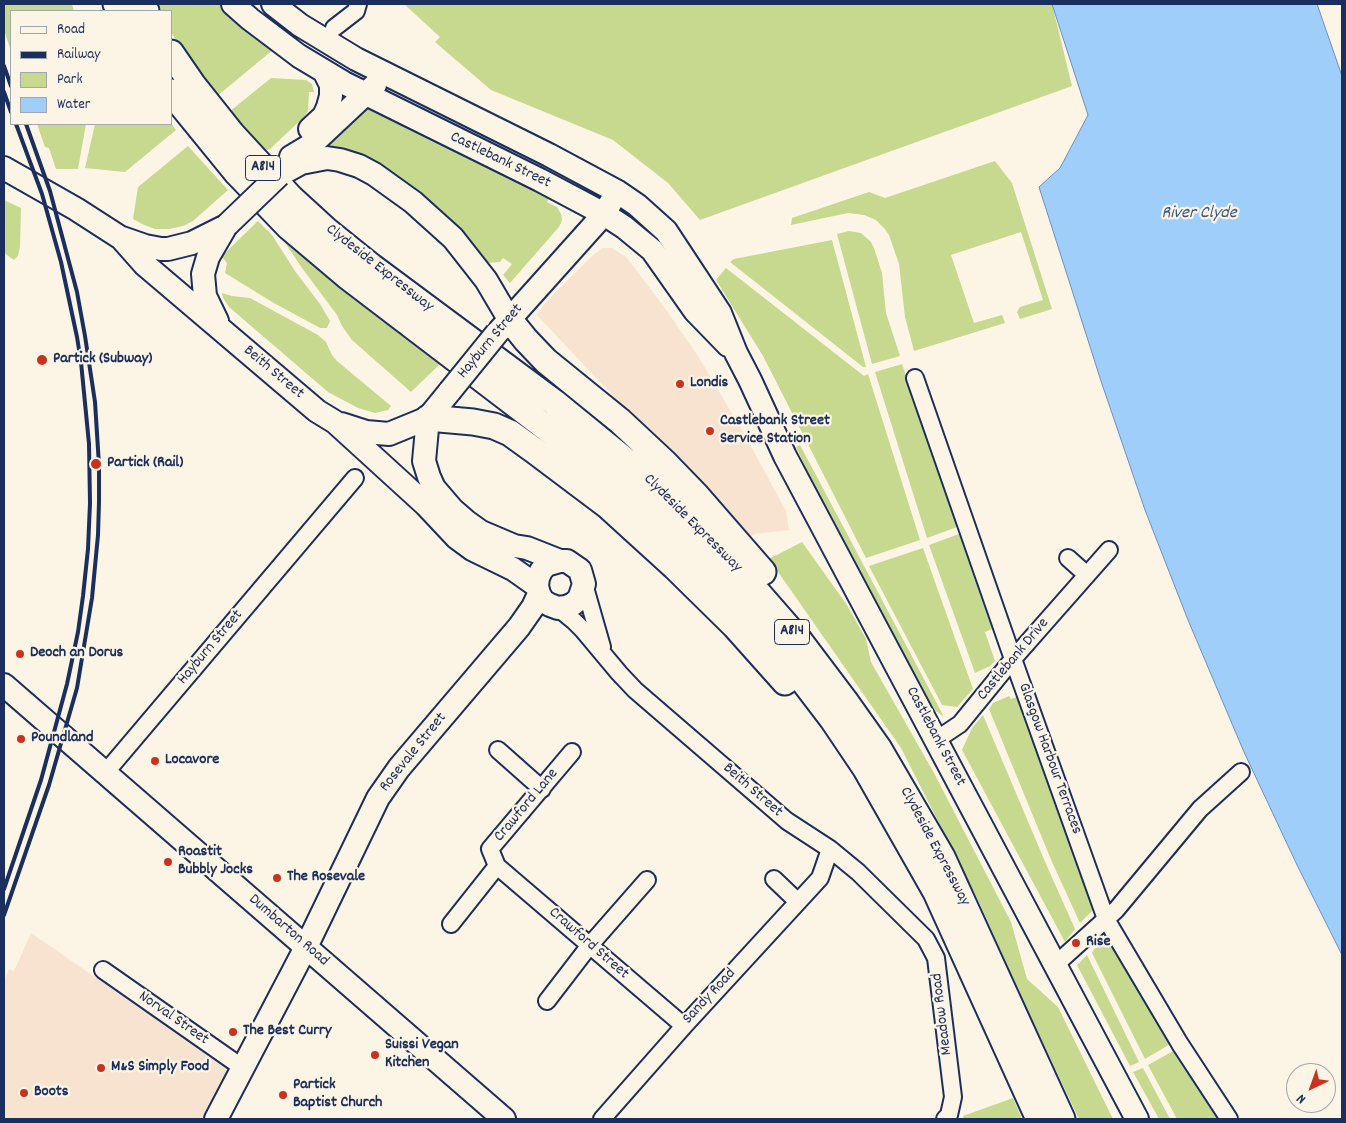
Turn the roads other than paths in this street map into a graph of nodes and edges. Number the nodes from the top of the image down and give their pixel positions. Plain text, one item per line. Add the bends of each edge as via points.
1 (233, 4) edge
2 (273, 4) edge
3 (358, 4) edge
4 (334, 28) dead end
5 (172, 54) edge
6 (324, 71) junction
7 (386, 74) junction
8 (172, 93) edge
9 (364, 94) junction
10 (285, 166) junction
11 (4, 168) edge
12 (618, 192) junction
13 (604, 214) junction
14 (226, 226) junction
15 (121, 238) junction
16 (503, 326) junction
17 (221, 329) junction
18 (736, 353) junction
19 (915, 378) dead end
20 (428, 418) junction
21 (335, 422) junction
22 (355, 478) dead end
23 (1109, 550) dead end
24 (1068, 558) dead end
25 (560, 560) junction
26 (1087, 575) junction
27 (584, 584) junction
28 (547, 598) junction
29 (605, 657) junction
30 (1013, 659) junction
31 (4, 684) edge
32 (936, 740) junction
33 (498, 750) dead end
34 (572, 752) dead end
35 (106, 772) junction
36 (1240, 772) dead end
37 (542, 789) junction
38 (894, 816) junction
39 (830, 849) junction
40 (942, 857) junction
41 (496, 863) junction
42 (774, 879) dead end
43 (647, 880) dead end
44 (798, 902) junction
45 (906, 918) joint
46 (1106, 919) junction
47 (450, 924) dead end
48 (590, 945) junction
49 (306, 947) junction
50 (1055, 965) junction
51 (103, 970) dead end
52 (547, 1001) dead end
53 (684, 1026) junction
54 (243, 1068) junction
55 (216, 1119) edge
56 (504, 1119) edge
57 (602, 1119) edge
58 (945, 1119) edge
59 (1039, 1119) edge
60 (1062, 1119) edge
61 (1137, 1119) edge
62 (1228, 1119) edge

1 - 6 street, Castlebank Street via 280,42
2 - 7 street, Castlebank Street via 320,38
3 - 4 street via 356,11
5 - 40 main road, Clydeside Expressway / A814 via 232,134 291,198 326,230 604,441 679,508 724,554 799,640 845,701 894,773
6 - 9 street, Castlebank Street
6 - 10 street via 331,85 328,107 324,116 303,136
7 - 9 street
7 - 12 street, Castlebank Street
8 - 38 main road, Clydeside Expressway / A814 via 265,204 314,248 587,459 684,545 792,665 850,744
9 - 10 street
9 - 13 street, Castlebank Street
10 - 14 street, bridge
10 - 16 street via 327,158 340,160 374,174 414,202 471,258 486,280
11 - 15 street, Beith Street
12 - 13 street, Hayburn Street
12 - 18 street, Castlebank Street via 666,231 720,313
13 - 16 street, Hayburn Street
13 - 18 street, Castlebank Street via 652,250 695,311
14 - 15 street via 192,243 168,249
14 - 17 street via 208,257 203,274 205,296
15 - 17 street, Beith Street via 144,264
16 - 20 street, Hayburn Street, bridge
16 - 40 main road via 526,340 546,361 620,420 677,476 778,590 823,647 896,752 936,826
17 - 21 street, Beith Street via 317,411
18 - 32 street, Castlebank Street via 784,456
19 - 30 street, Glasgow Harbour Terraces
20 - 21 street, Hayburn Street via 389,434 366,432
20 - 25 street, Beith Street via 424,461 434,488 452,509 489,536
20 - 38 main road via 483,423 502,429 608,506 735,626
21 - 28 street, Beith Street via 426,505 457,538 513,569
22 - 35 street, Hayburn Street
23 - 26 street, Castlebank Drive
24 - 26 street
25 - 27 street, Beith Street via 576,567
25 - 28 street via 546,565 538,578
26 - 30 street, Castlebank Drive
27 - 28 street via 583,592 573,604
27 - 29 street, Beith Street
28 - 29 street, Beith Street via 574,620
28 - 49 street, Rosevale Street via 399,768 378,798
29 - 39 street, Beith Street via 634,689 787,822
30 - 32 street, Castlebank Drive via 960,724
30 - 46 street, Glasgow Harbour Terraces
31 - 35 street, Dumbarton Road
32 - 50 street, Castlebank Street
33 - 37 street
34 - 37 street, Crawford Lane
35 - 49 street, Dumbarton Road
36 - 46 street via 1200,809
37 - 41 street, Crawford Lane via 490,849
38 - 59 main road, Clydeside Expressway / A814 via 936,892
39 - 44 street, Sandy Road via 820,878
39 - 45 street, Beith Street
40 - 60 main road, Clydeside Expressway / A814
41 - 47 street
41 - 48 street, Crawford Street
42 - 44 street
43 - 48 street
44 - 53 street, Sandy Road
45 - 58 street, Meadow Road via 926,939 936,958 954,1097
46 - 50 street
46 - 62 street, Glasgow Harbour Terraces
48 - 52 street
48 - 53 street, Crawford Street
49 - 54 street, Rosevale Street
49 - 56 street, Dumbarton Road
50 - 61 street, Castlebank Street
51 - 54 street, Norval Street
53 - 57 street, Sandy Road
54 - 55 street, Rosevale Street

